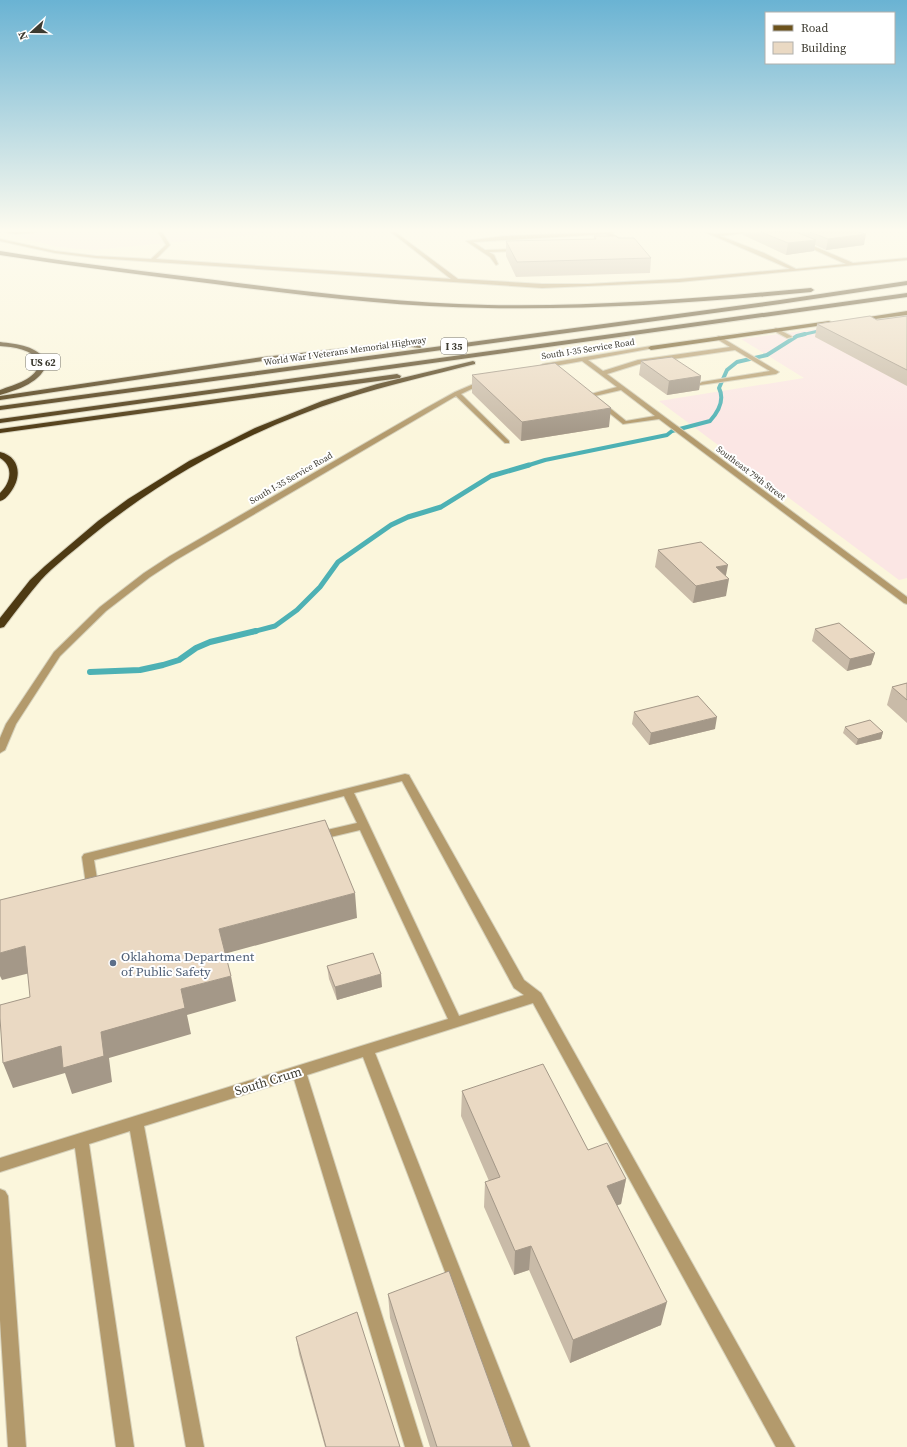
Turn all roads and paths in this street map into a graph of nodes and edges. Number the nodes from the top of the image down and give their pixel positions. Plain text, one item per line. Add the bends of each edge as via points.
1 (376, 300) edge
2 (709, 300) edge
3 (797, 300) edge
4 (873, 300) edge
5 (907, 313) edge
6 (873, 317) junction
7 (850, 320) edge
8 (835, 322) edge
9 (882, 323) edge
10 (776, 330) junction
11 (789, 337) dead end
12 (719, 338) junction
13 (0, 344) edge
14 (535, 347) junction
15 (441, 348) junction
16 (651, 348) joint
17 (735, 348) junction
18 (583, 359) junction
19 (538, 366) edge
20 (430, 373) junction
21 (603, 373) junction
22 (489, 380) edge
23 (702, 384) edge
24 (623, 388) junction
25 (456, 392) junction
26 (0, 393) edge
27 (0, 398) edge
28 (0, 408) edge
29 (661, 417) junction
30 (0, 421) edge
31 (0, 431) edge
32 (507, 442) dead end
33 (0, 454) edge
34 (0, 498) edge
35 (907, 601) edge
36 (0, 625) edge
37 (0, 750) edge
38 (348, 792) junction
39 (364, 825) junction
40 (310, 838) edge
41 (93, 893) edge
42 (536, 997) junction
43 (456, 1023) junction
44 (367, 1050) junction
45 (299, 1072) junction
46 (136, 1122) junction
47 (81, 1139) junction
48 (0, 1165) edge
49 (0, 1196) edge
50 (17, 1447) edge
51 (125, 1447) edge
52 (195, 1447) edge
53 (414, 1447) edge
54 (521, 1447) edge
55 (786, 1447) edge

1 - 2 highway via 503,307 590,306
3 - 15 highway, World War I Veterans Memorial Highway / I 35
4 - 14 highway, I 35
5 - 6 main road
6 - 7 main road
6 - 9 street
8 - 10 main road, South I-35 Service Road
10 - 11 street
10 - 12 main road, South I-35 Service Road
12 - 16 main road, South I-35 Service Road
12 - 17 street
13 - 26 highway, US 62 via 29,350 41,358 43,364 33,378
14 - 20 highway
14 - 30 highway, I 35
15 - 27 highway via 403,344 263,359
15 - 28 highway, World War I Veterans Memorial Highway / I 35
16 - 18 street, South I-35 Service Road
17 - 21 street via 638,362
17 - 23 street via 776,372
18 - 19 street, South I-35 Service Road
18 - 21 street, Southeast 79th Street
20 - 31 highway via 382,377
20 - 36 highway via 325,403 271,424 150,487 93,529 34,582
21 - 24 street, Southeast 79th Street
22 - 25 street, South I-35 Service Road
24 - 29 street, Southeast 79th Street
24 - 29 street via 590,395 625,423
25 - 32 street
25 - 37 street, South I-35 Service Road via 147,575 104,609 57,654 10,724
29 - 35 street, Southeast 79th Street
33 - 34 highway via 10,461 15,474 14,482
38 - 39 street
38 - 41 street via 88,857
38 - 42 street via 405,777 519,984
39 - 40 street
39 - 43 street
42 - 43 street, South Crum
42 - 55 street
43 - 44 street, South Crum
44 - 45 street, South Crum
44 - 54 street
45 - 46 street, South Crum
45 - 53 street
46 - 47 street, South Crum
46 - 52 street
47 - 48 street, South Crum
47 - 51 street
49 - 50 street

